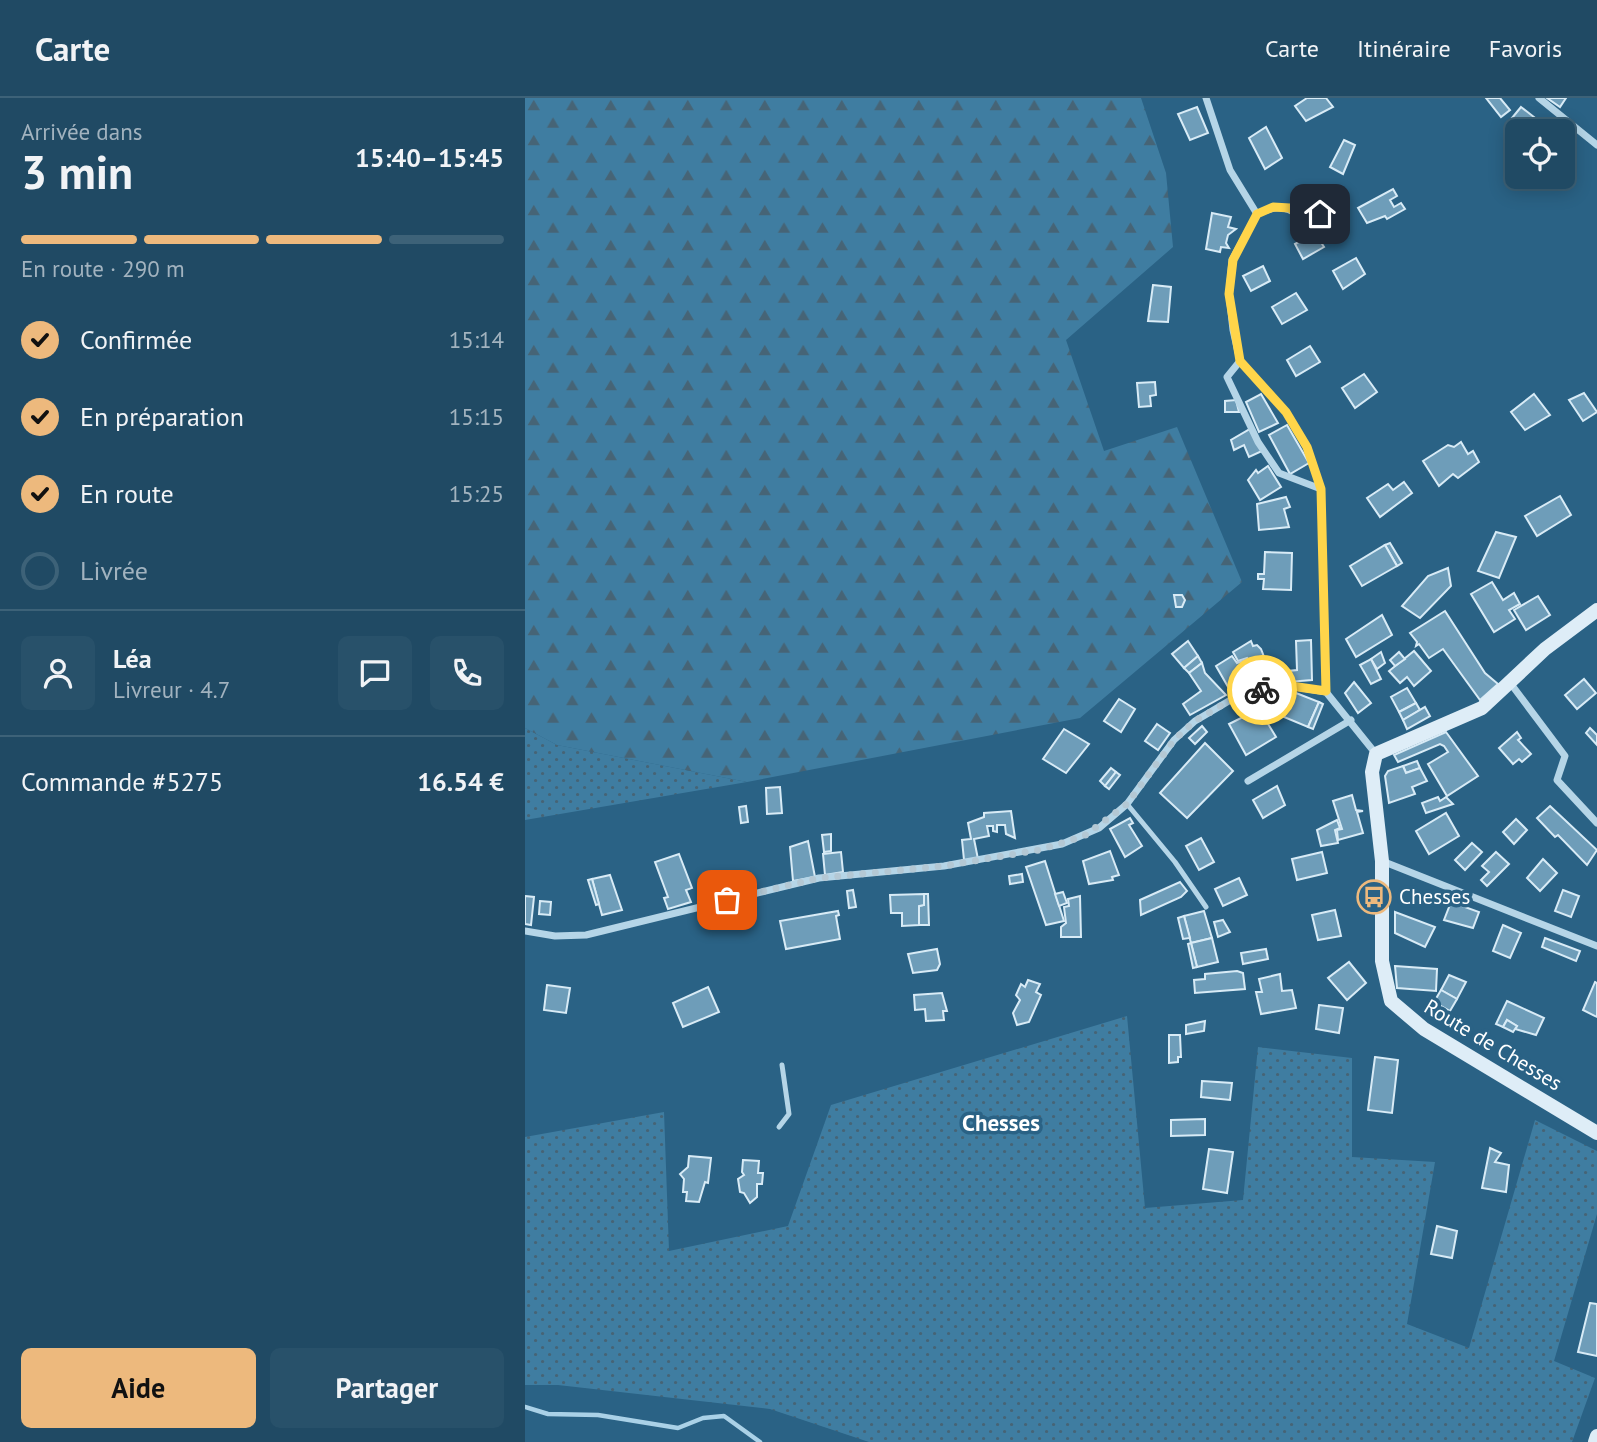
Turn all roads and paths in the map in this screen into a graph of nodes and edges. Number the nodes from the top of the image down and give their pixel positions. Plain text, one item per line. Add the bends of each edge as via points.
1 (1206, 98) edge
2 (1539, 98) edge
3 (1597, 145) edge
4 (1333, 207) dead end
5 (1257, 214) junction
6 (1240, 361) junction
7 (1321, 489) junction
8 (1597, 610) edge
9 (1511, 684) junction
10 (1326, 691) junction
11 (1351, 720) junction
12 (1376, 754) junction
13 (1248, 781) dead end
14 (1127, 804) junction
15 (1597, 823) edge
16 (1382, 861) junction
17 (1206, 907) dead end
18 (525, 932) edge
19 (1597, 946) edge
20 (782, 1065) dead end
21 (779, 1127) dead end
22 (1597, 1133) edge
23 (1597, 1436) edge
24 (1595, 1442) edge

1 - 5 street via 1230,170
2 - 3 street
4 - 5 street via 1306,221 1290,208 1273,207
5 - 6 street via 1233,260 1229,294
6 - 7 street via 1286,412 1307,447
6 - 7 street via 1227,377 1258,442 1279,473
7 - 10 street
8 - 9 main road via 1545,649
9 - 12 main road via 1482,708
9 - 15 street via 1565,756 1557,780
10 - 11 street
10 - 14 street via 1284,685 1239,695 1195,721 1174,740
11 - 12 street
11 - 13 street
12 - 16 main road, Route de Chesses via 1372,772
14 - 17 lane
14 - 18 street via 1084,836 1039,850 944,866 819,878 586,935
16 - 19 street
16 - 22 main road, Route de Chesses via 1382,961 1391,1001 1424,1029
20 - 21 lane via 789,1115
23 - 24 main road

